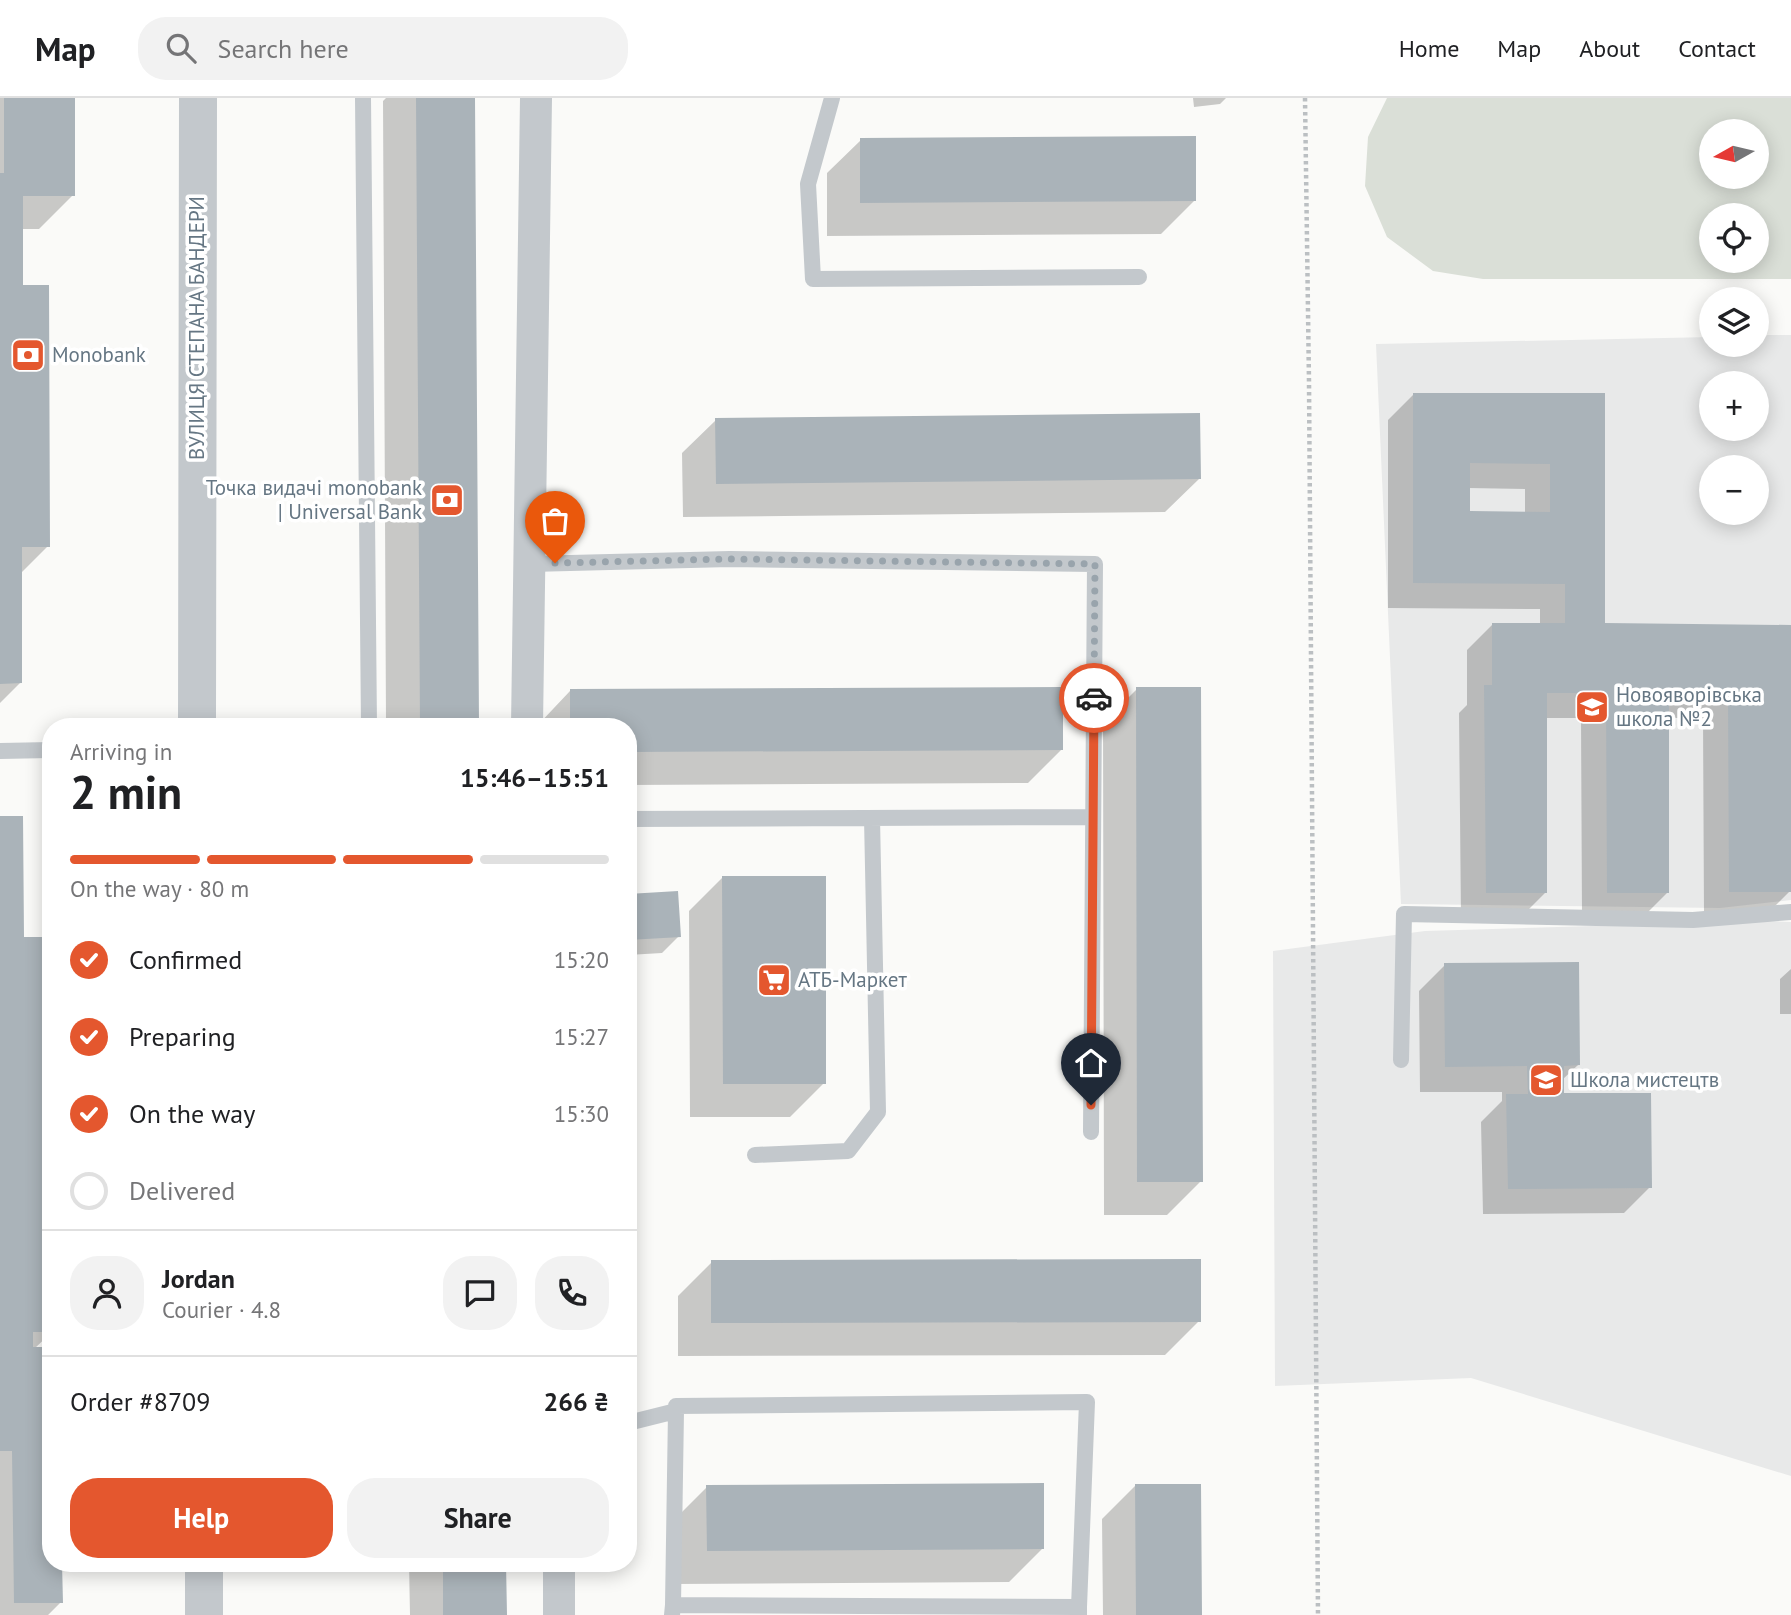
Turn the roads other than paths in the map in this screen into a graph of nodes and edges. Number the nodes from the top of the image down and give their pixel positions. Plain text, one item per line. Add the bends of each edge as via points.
1 (198, 98) edge
2 (363, 98) edge
3 (537, 98) edge
4 (832, 98) edge
5 (1139, 276) dead end
6 (530, 564) junction
7 (197, 718) edge
8 (369, 718) edge
9 (527, 718) edge
10 (42, 750) edge
11 (0, 751) edge
12 (1093, 817) junction
13 (872, 818) junction
14 (637, 819) edge
15 (1791, 912) edge
16 (1401, 1060) dead end
17 (1091, 1132) dead end
18 (755, 1155) dead end
19 (676, 1411) junction
20 (637, 1421) edge
21 (204, 1572) edge
22 (559, 1572) edge
23 (672, 1610) edge
24 (1079, 1611) edge
25 (204, 1615) edge
26 (559, 1615) edge

1 - 7 street, ВУЛИЦЯ СТЕПАНА БАНДЕРИ
2 - 8 lane
3 - 6 street
4 - 5 lane via 808,184 813,279
6 - 9 street
6 - 12 lane via 730,559 1095,564
10 - 11 lane
12 - 13 lane
12 - 17 lane
13 - 14 lane
13 - 18 lane via 878,1112 848,1151
15 - 16 lane via 1693,920 1404,914
19 - 20 lane
19 - 23 lane
19 - 24 lane via 676,1406 1087,1402
21 - 25 street
22 - 26 street
23 - 24 lane

